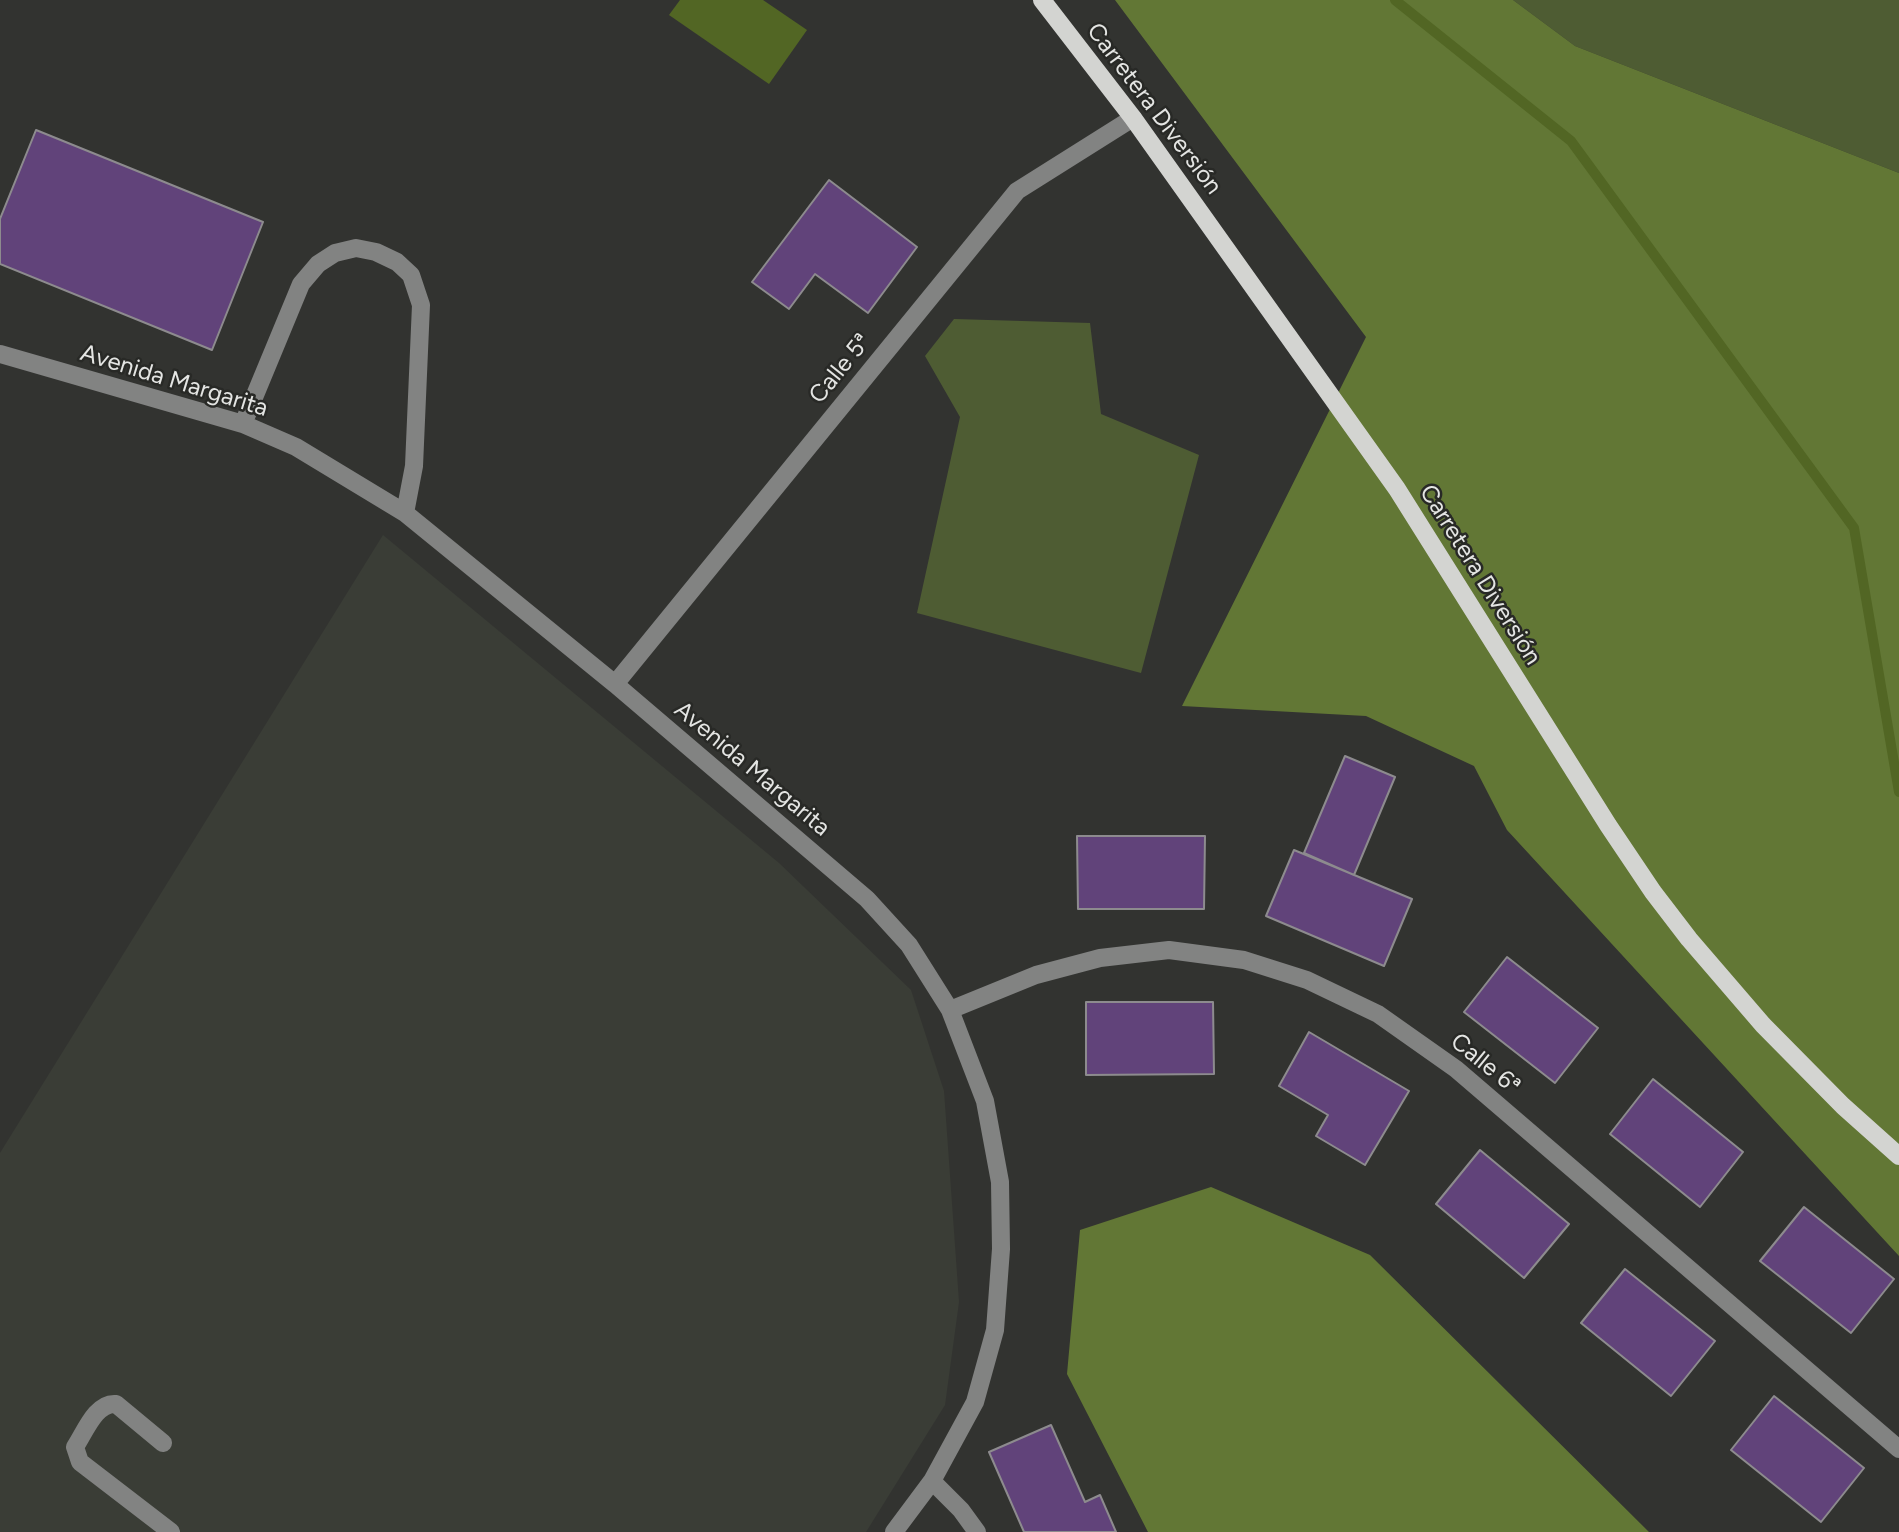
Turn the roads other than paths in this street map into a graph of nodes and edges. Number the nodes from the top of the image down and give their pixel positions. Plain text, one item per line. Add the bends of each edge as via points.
1 (1042, 0) edge
2 (1133, 118) junction
3 (0, 354) edge
4 (243, 424) junction
5 (405, 513) junction
6 (615, 684) junction
7 (950, 1010) junction
8 (1899, 1156) edge
9 (163, 1443) dead end
10 (1899, 1449) edge
11 (932, 1481) junction
12 (171, 1532) edge
13 (894, 1532) edge
14 (977, 1532) edge

1 - 2 main road, Carretera Diversión
2 - 6 street, Calle 5ª via 1017,191
2 - 8 main road, Carretera Diversión via 1397,489 1653,891 1763,1025
3 - 4 street, Avenida Margarita
4 - 5 street, Avenida Margarita via 296,447
4 - 5 street via 302,284 318,264 335,253 356,248 397,262 411,275 421,305 414,466
5 - 6 street, Avenida Margarita
6 - 7 street, Avenida Margarita via 867,899 909,945
7 - 10 street, Calle 6ª via 1036,975 1100,958 1169,950 1244,960 1307,979 1377,1014 1456,1069
7 - 11 street, Avenida Margarita via 985,1101 1000,1181 1001,1250 995,1330 975,1402
9 - 12 street via 116,1404 108,1403 75,1447 80,1462
11 - 13 street, Avenida Margarita
11 - 14 street

